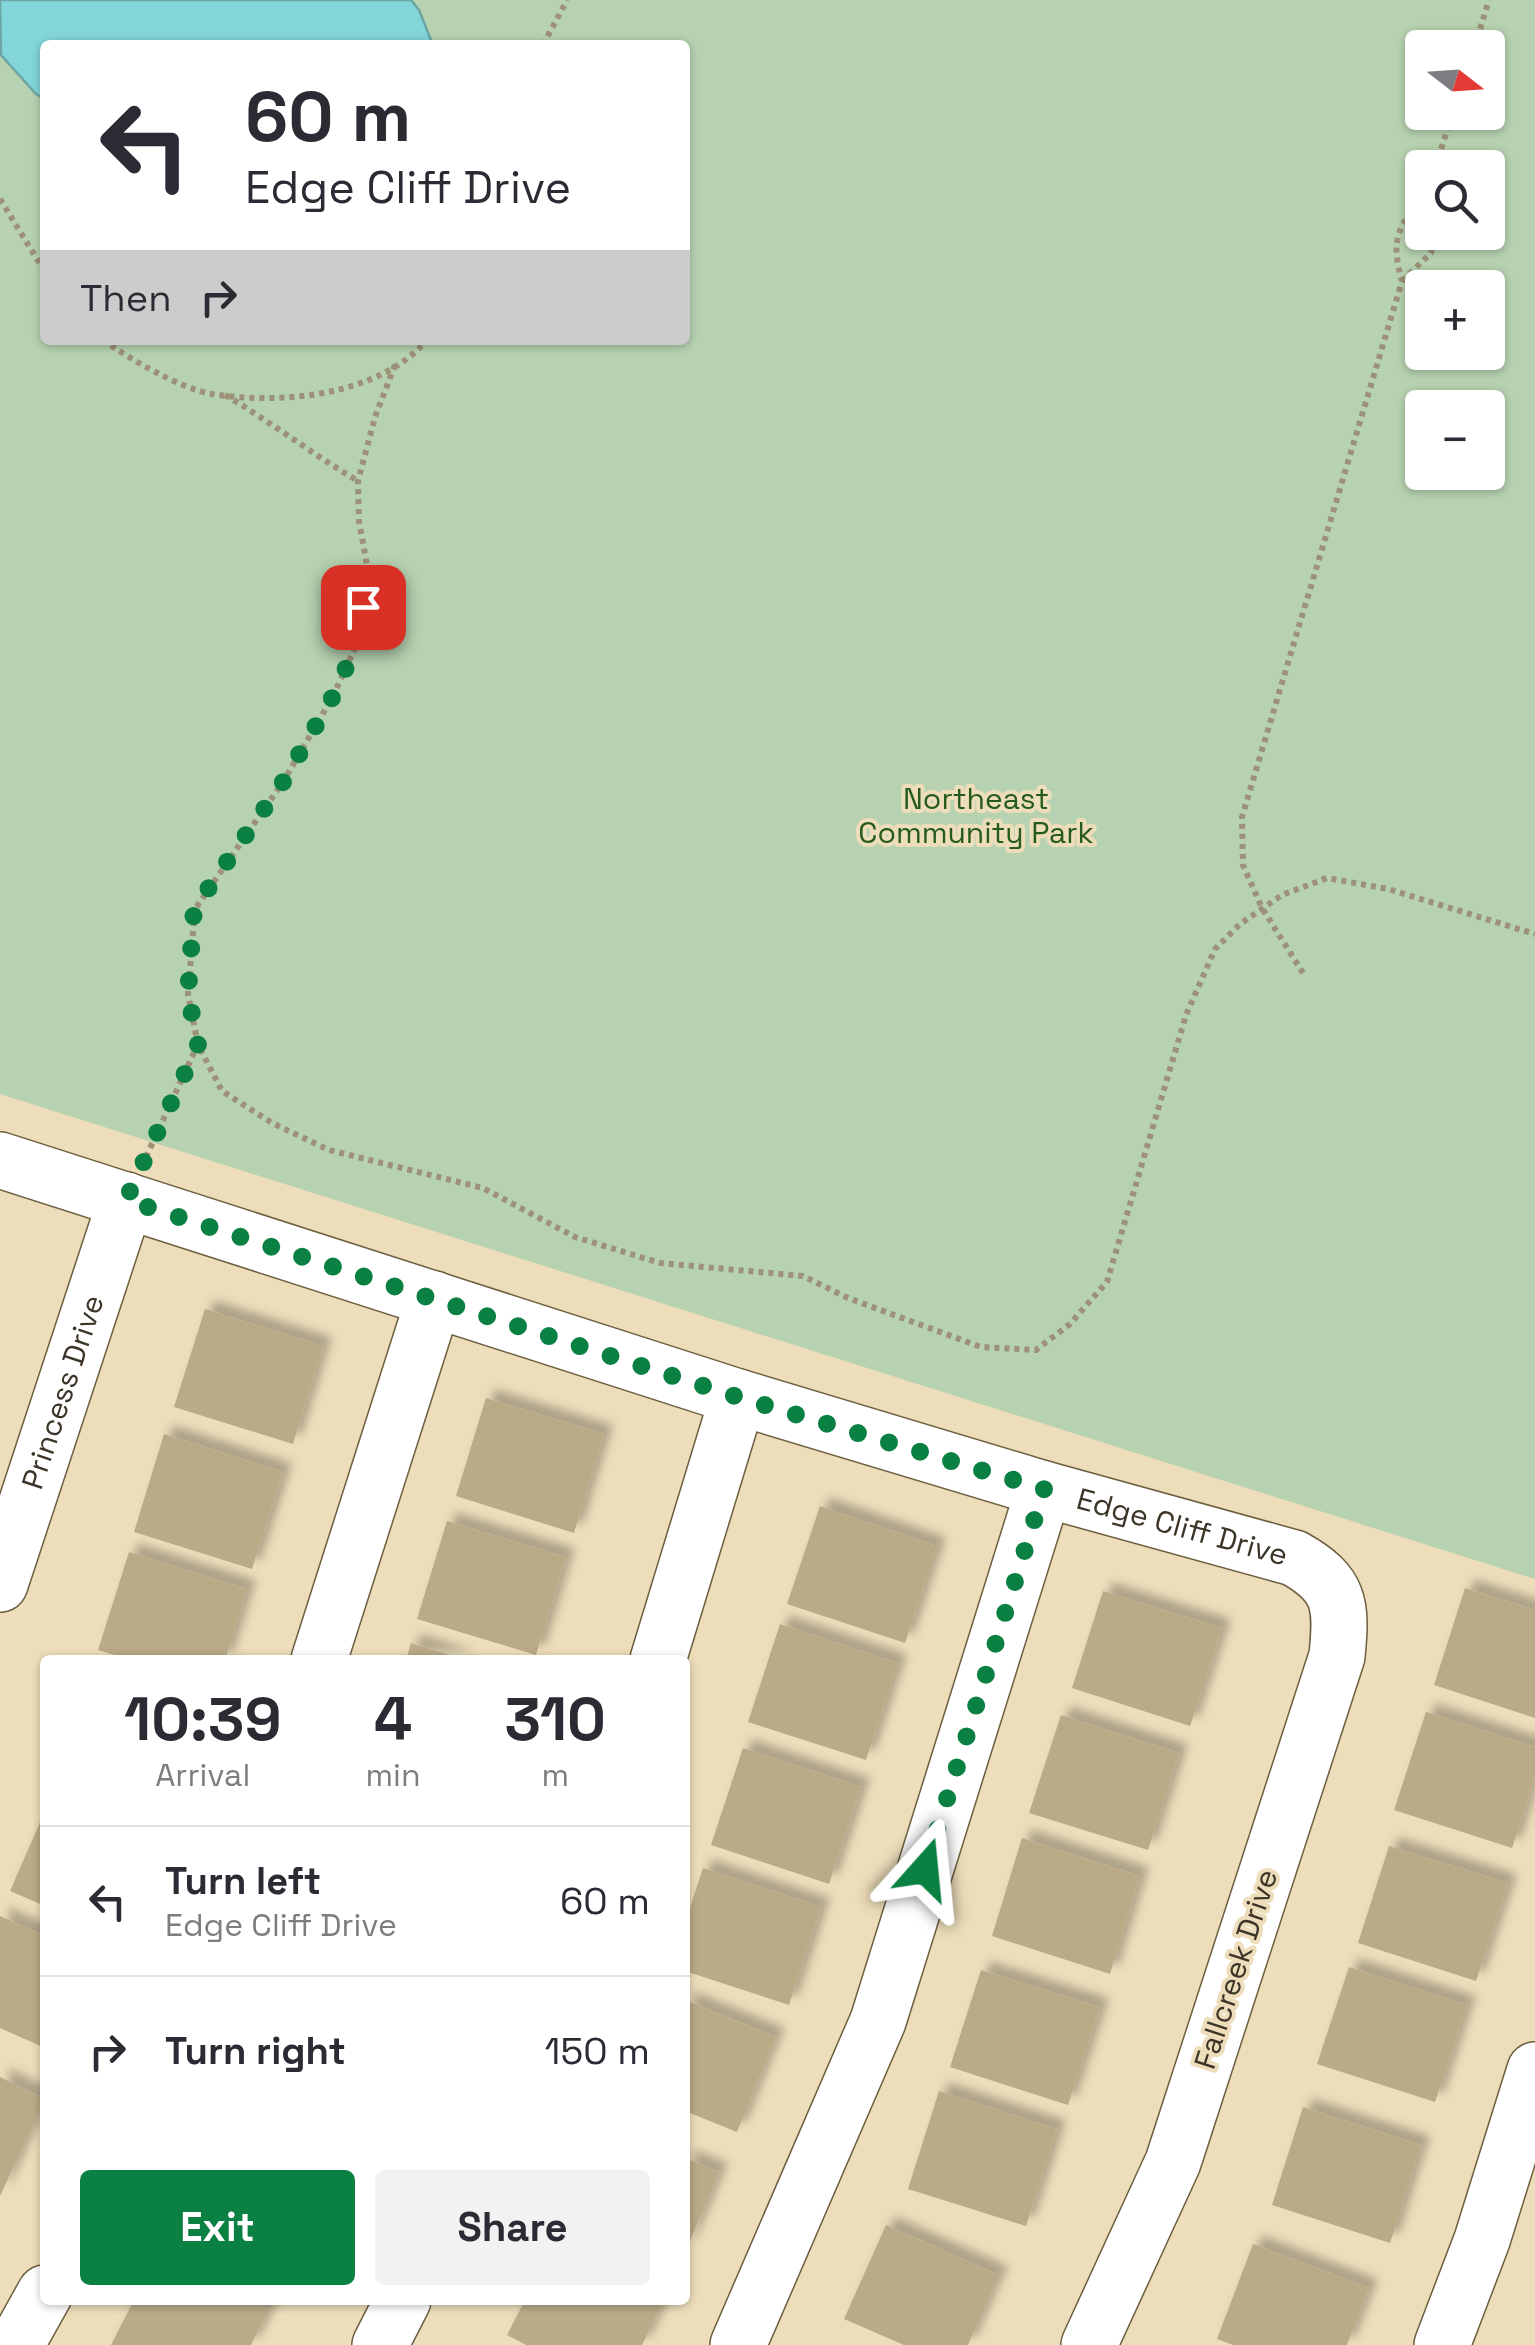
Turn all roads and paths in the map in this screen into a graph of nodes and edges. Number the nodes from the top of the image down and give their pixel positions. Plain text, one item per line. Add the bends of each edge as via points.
1 (567, 0) edge
2 (1489, 0) edge
3 (1480, 30) edge
4 (547, 40) edge
5 (0, 199) edge
6 (1405, 218) edge
7 (1432, 250) edge
8 (40, 264) edge
9 (1402, 281) junction
10 (109, 345) edge
11 (422, 345) edge
12 (395, 364) junction
13 (224, 394) junction
14 (358, 481) junction
15 (1262, 908) junction
16 (1535, 934) edge
17 (1304, 973) dead end
18 (198, 1045) junction
19 (0, 1160) edge
20 (126, 1200) junction
21 (434, 1299) junction
22 (738, 1397) junction
23 (1044, 1489) junction
24 (1329, 1582) joint
25 (0, 1584) edge
26 (322, 1655) edge
27 (660, 1655) edge
28 (1535, 2070) edge
29 (40, 2302) edge
30 (400, 2305) edge
31 (16, 2345) edge
32 (380, 2345) edge
33 (738, 2345) edge
34 (1089, 2345) edge
35 (1442, 2345) edge

1 - 4 path
2 - 3 path
5 - 8 path
6 - 9 path via 1394,252
7 - 9 path
9 - 15 path via 1242,817 1243,865
10 - 13 path via 209,394
11 - 12 path
12 - 13 path via 360,386 293,397
12 - 14 path
13 - 14 path
14 - 18 path via 368,571 357,644 283,782 194,909 188,994
15 - 16 path via 1326,878
15 - 17 path
15 - 18 path via 1215,950 1186,1015 1107,1282 1036,1350 981,1347 803,1276 660,1263 575,1237 483,1188 330,1150 222,1091
18 - 20 path
19 - 20 street, Edge Cliff Drive
20 - 21 street, Edge Cliff Drive
20 - 25 street, Princess Drive
21 - 22 street, Edge Cliff Drive
21 - 26 street
22 - 23 street, Edge Cliff Drive
22 - 27 street
23 - 24 street, Edge Cliff Drive via 1294,1558
23 - 33 street via 878,2022
24 - 34 street, Fallcreek Drive via 1340,1612 1338,1656 1173,2162
28 - 35 street
29 - 31 street
30 - 32 street

